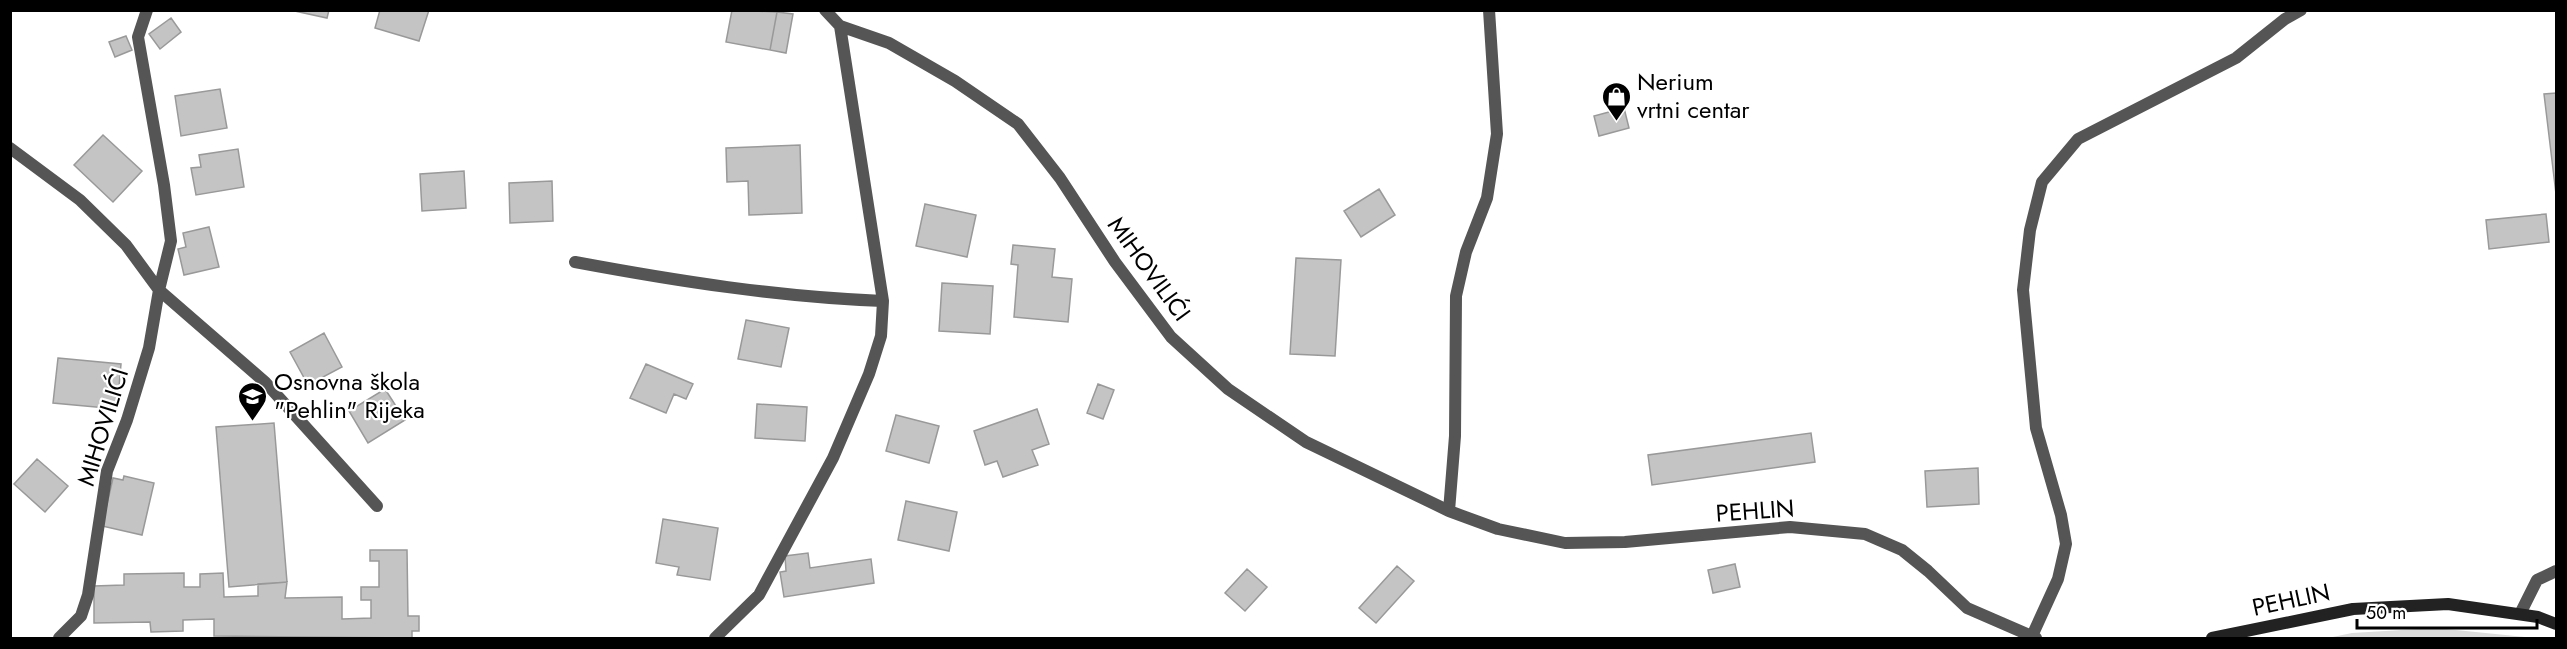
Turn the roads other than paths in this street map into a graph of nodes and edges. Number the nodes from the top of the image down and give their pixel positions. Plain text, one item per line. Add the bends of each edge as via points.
1 (147, 10) edge
2 (825, 10) edge
3 (1489, 10) edge
4 (2301, 10) edge
5 (840, 26) junction
6 (10, 148) edge
7 (575, 262) dead end
8 (159, 291) junction
9 (883, 301) junction
10 (377, 506) dead end
11 (1449, 511) junction
12 (2556, 570) edge
13 (2520, 614) junction
14 (2556, 624) edge
15 (2034, 637) edge
16 (59, 639) edge
17 (715, 639) edge
18 (2212, 639) edge

1 - 8 street, MIHOVILIĆI via 138,37 171,241
2 - 5 street, MIHOVILIĆI
3 - 11 street via 1497,134 1486,198 1466,252 1456,296 1455,436
4 - 15 street via 2236,58 2078,139 2042,182 2030,230 2023,290 2036,428 2066,544 2058,579
5 - 9 street
5 - 11 street, MIHOVILIĆI via 889,43 1018,124 1171,337 1228,389 1306,442
6 - 8 street via 80,200 126,245
7 - 9 street via 803,298
8 - 10 street via 265,382
8 - 16 street, MIHOVILIĆI via 149,348 106,471 88,595 81,616
9 - 17 street via 881,336 874,358 833,458 759,595
11 - 15 street, PEHLIN via 1498,529 1565,543 1625,542 1790,527 1865,534 1902,550 1966,608
12 - 13 street via 2537,580
13 - 14 main road, PEHLIN
13 - 18 main road, PEHLIN via 2448,604 2353,609

